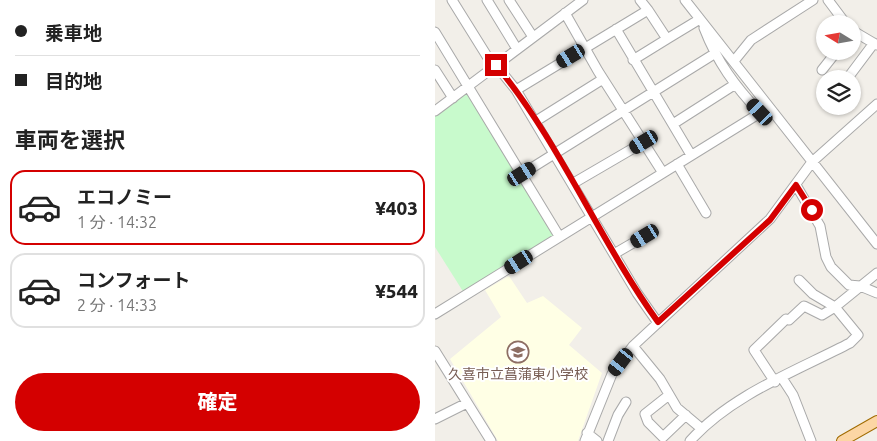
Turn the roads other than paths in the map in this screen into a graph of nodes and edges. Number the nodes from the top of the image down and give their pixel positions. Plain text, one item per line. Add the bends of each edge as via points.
1 (453, 0) edge
2 (487, 0) edge
3 (509, 0) edge
4 (583, 0) edge
5 (640, 0) edge
6 (685, 0) edge
7 (813, 0) edge
8 (828, 0) edge
9 (648, 10) junction
10 (565, 13) junction
11 (839, 15) edge
12 (700, 19) junction
13 (616, 29) junction
14 (435, 32) edge
15 (861, 36) edge
16 (533, 37) junction
17 (667, 39) junction
18 (876, 44) edge
19 (584, 48) junction
20 (517, 49) junction
21 (714, 54) junction
22 (633, 60) junction
23 (830, 60) edge
24 (734, 61) junction
25 (496, 65) junction
26 (435, 70) edge
27 (822, 70) dead end
28 (854, 70) edge
29 (603, 79) junction
30 (734, 85) junction
31 (468, 86) junction
32 (516, 90) junction
33 (654, 92) junction
34 (453, 98) junction
35 (877, 104) edge
36 (624, 110) junction
37 (435, 111) edge
38 (760, 112) junction
39 (774, 113) junction
40 (536, 121) junction
41 (673, 124) junction
42 (644, 142) junction
43 (555, 153) junction
44 (691, 155) junction
45 (812, 162) junction
46 (677, 164) junction
47 (663, 173) junction
48 (522, 174) junction
49 (572, 184) junction
50 (796, 185) junction
51 (706, 214) dead end
52 (591, 217) junction
53 (645, 236) dead end
54 (555, 239) junction
55 (877, 244) edge
56 (614, 254) junction
57 (877, 273) edge
58 (799, 280) dead end
59 (860, 286) junction
60 (877, 294) edge
61 (835, 307) junction
62 (435, 314) edge
63 (658, 322) junction
64 (633, 346) junction
65 (435, 351) edge
66 (779, 380) junction
67 (669, 395) junction
68 (626, 402) dead end
69 (467, 403) junction
70 (686, 415) junction
71 (435, 420) edge
72 (876, 424) edge
73 (702, 429) junction
74 (586, 437) edge
75 (491, 441) edge
76 (597, 441) edge
77 (608, 441) edge
78 (690, 441) edge
79 (811, 441) edge
80 (842, 441) edge

1 - 25 street via 490,61
2 - 20 street
3 - 16 street
4 - 10 street
5 - 9 street
6 - 12 street
7 - 24 street via 751,40
8 - 11 street
9 - 13 street
9 - 17 street
10 - 16 street
10 - 19 street
12 - 17 street
12 - 21 street
12 - 24 street
13 - 19 street
13 - 22 street
14 - 31 street
15 - 18 street
16 - 20 street
17 - 22 street
18 - 28 street
19 - 29 street
19 - 32 street
20 - 25 street
21 - 30 street
21 - 33 street
22 - 33 street
23 - 27 street
24 - 39 street
25 - 31 street
25 - 32 street
26 - 34 street
29 - 36 street
29 - 40 street
30 - 38 street
30 - 41 street
31 - 34 street
31 - 48 street
32 - 40 street
33 - 36 street
33 - 41 street
34 - 37 street
35 - 45 street
36 - 42 street
36 - 43 street
38 - 39 street
38 - 44 street
39 - 45 street
40 - 43 street
41 - 44 street
42 - 47 street
42 - 49 street
43 - 48 street
43 - 49 street
44 - 46 street
45 - 50 street
45 - 55 street
46 - 47 street
46 - 51 street
47 - 52 street
48 - 54 street
49 - 52 street
50 - 59 street via 821,226 831,267 849,285
50 - 63 street via 770,220
52 - 54 street
52 - 56 street
53 - 56 street
54 - 62 street
56 - 63 street
57 - 59 street
58 - 61 street via 813,294
59 - 60 street
59 - 61 street
61 - 66 street via 858,335 850,343
61 - 66 street via 822,315 804,306 754,350
63 - 64 street
64 - 67 street
64 - 74 street via 612,374
65 - 69 street
66 - 73 street via 740,401
66 - 79 street via 793,395
67 - 70 street
67 - 70 street via 645,414 648,422 663,437
68 - 77 street
69 - 71 street
69 - 75 street
70 - 73 street
72 - 80 main road
73 - 78 street
74 - 76 street

